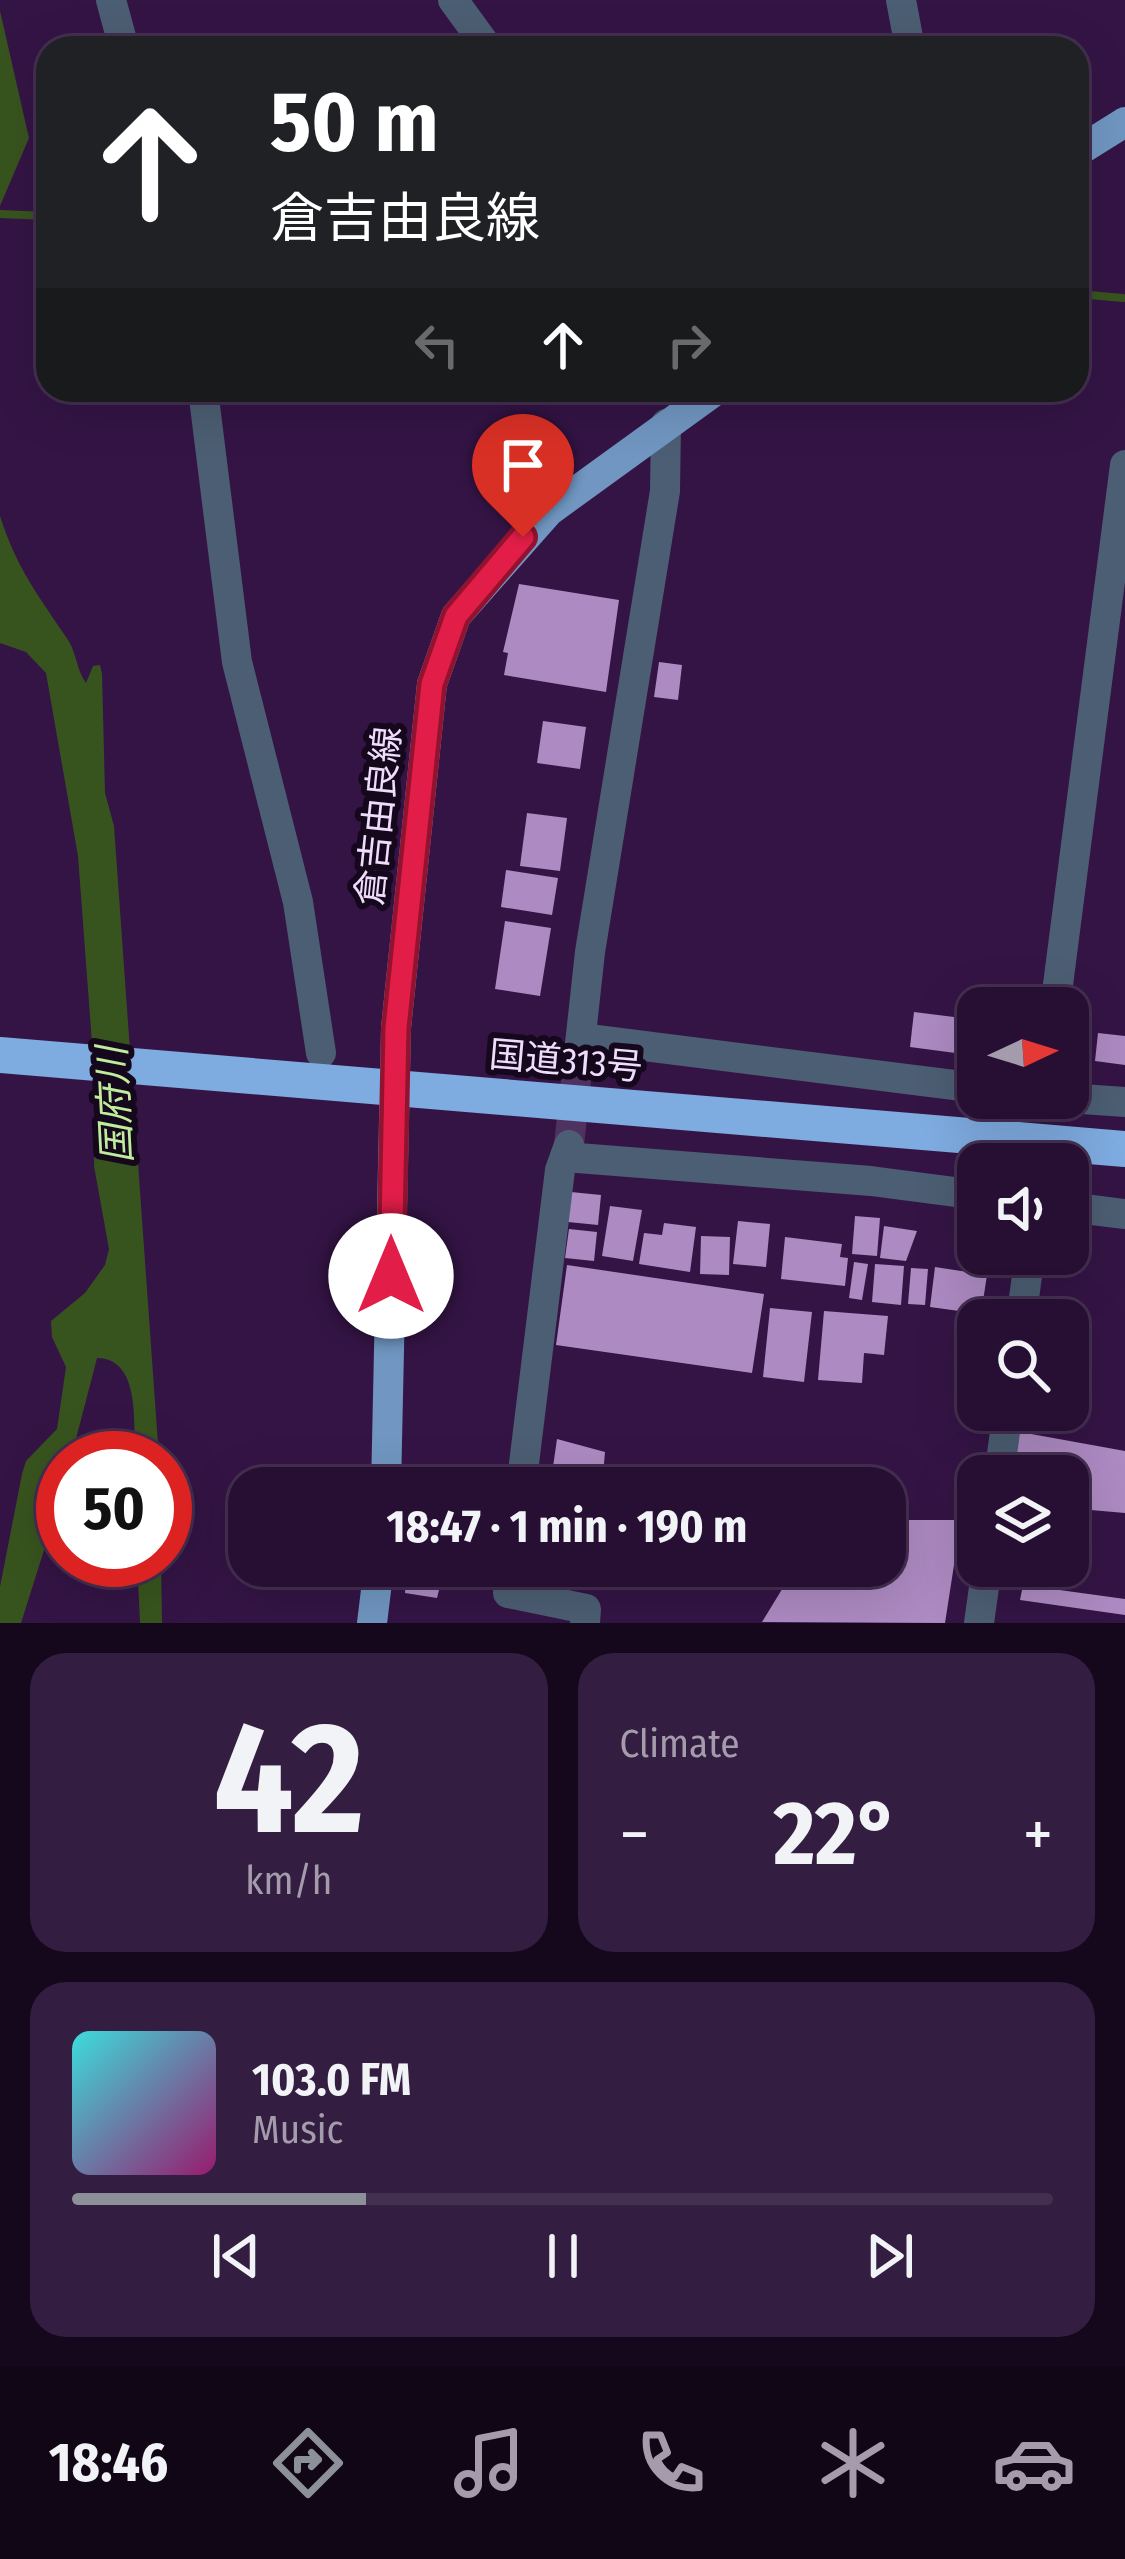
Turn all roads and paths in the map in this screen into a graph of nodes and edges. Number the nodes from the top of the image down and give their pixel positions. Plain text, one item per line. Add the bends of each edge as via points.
1 (110, 0) edge
2 (454, 0) edge
3 (901, 0) edge
4 (120, 36) edge
5 (480, 36) edge
6 (908, 36) edge
7 (1125, 122) edge
8 (1089, 144) edge
9 (204, 402) edge
10 (698, 402) edge
11 (666, 424) junction
12 (1125, 464) edge
13 (1058, 987) edge
14 (0, 1055) edge
15 (316, 1067) junction
16 (957, 1086) edge
17 (393, 1087) junction
18 (1089, 1099) edge
19 (1125, 1102) edge
20 (1125, 1149) edge
21 (957, 1192) edge
22 (1089, 1210) edge
23 (1125, 1214) edge
24 (386, 1467) edge
25 (524, 1467) edge
26 (376, 1587) edge
27 (509, 1587) edge
28 (984, 1587) edge
29 (372, 1623) edge
30 (585, 1623) edge
31 (979, 1623) edge

1 - 4 street
2 - 5 street
3 - 6 street
7 - 8 main road
9 - 15 street via 237,662 298,902
10 - 11 main road, 倉吉由良線
11 - 16 street via 665,491 580,1050
11 - 17 main road, 倉吉由良線 via 549,511 456,616 432,684
12 - 13 street
14 - 15 highway, 国道313号
15 - 17 highway, 国道313号
17 - 20 highway, 国道313号
17 - 24 main road, 倉吉由良線
18 - 19 street
21 - 25 street via 567,1151
22 - 23 street
26 - 29 main road
27 - 30 street via 508,1593 586,1609
28 - 31 street

